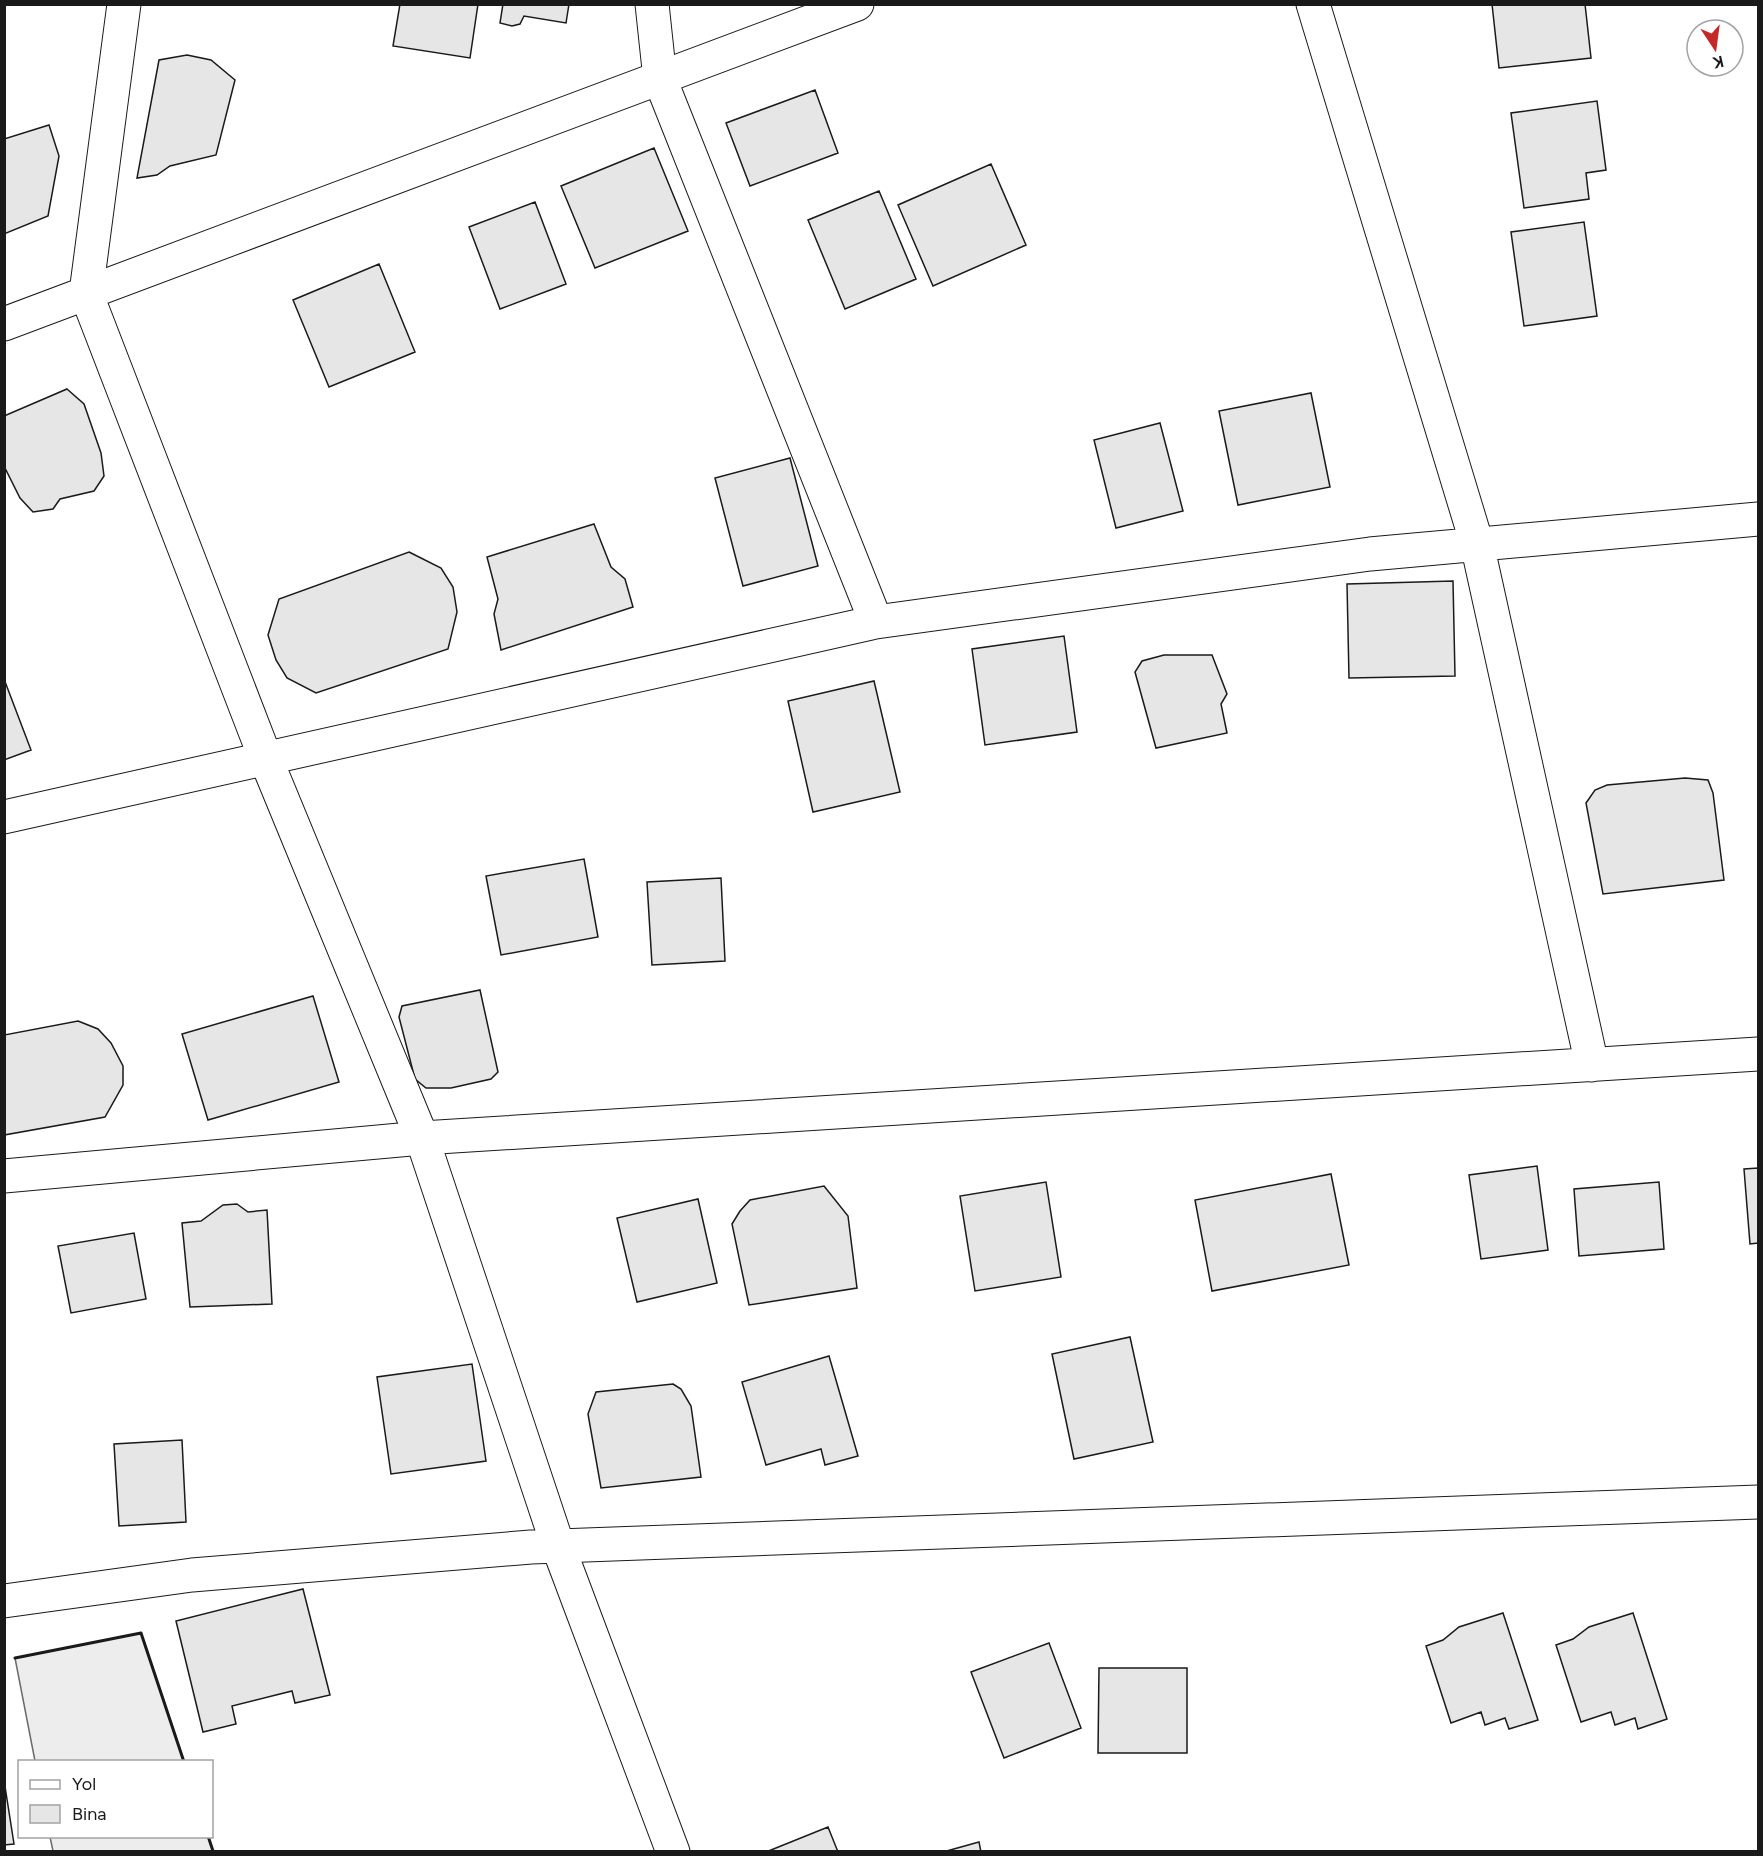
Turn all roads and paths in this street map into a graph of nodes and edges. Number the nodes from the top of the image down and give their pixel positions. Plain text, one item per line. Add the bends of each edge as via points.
1 (124, 4) edge
2 (652, 4) edge
3 (857, 4) edge
4 (1313, 4) edge
5 (660, 79) junction
6 (86, 293) junction
7 (4, 324) edge
8 (1758, 519) edge
9 (1477, 544) junction
10 (876, 622) junction
11 (265, 757) junction
12 (4, 816) edge
13 (1758, 1054) edge
14 (1592, 1065) junction
15 (422, 1138) junction
16 (4, 1176) edge
17 (1758, 1502) edge
18 (558, 1546) junction
19 (4, 1601) edge
20 (673, 1851) edge

1 - 6 street
2 - 5 street
3 - 5 street
4 - 9 street
5 - 6 street
5 - 10 street
6 - 7 street
6 - 11 street
8 - 9 street
9 - 10 street via 1359,556
9 - 14 street
10 - 11 street
11 - 12 street
11 - 15 street
13 - 14 street
14 - 15 street
15 - 16 street
15 - 18 street
17 - 18 street
18 - 19 street via 192,1575
18 - 20 street

